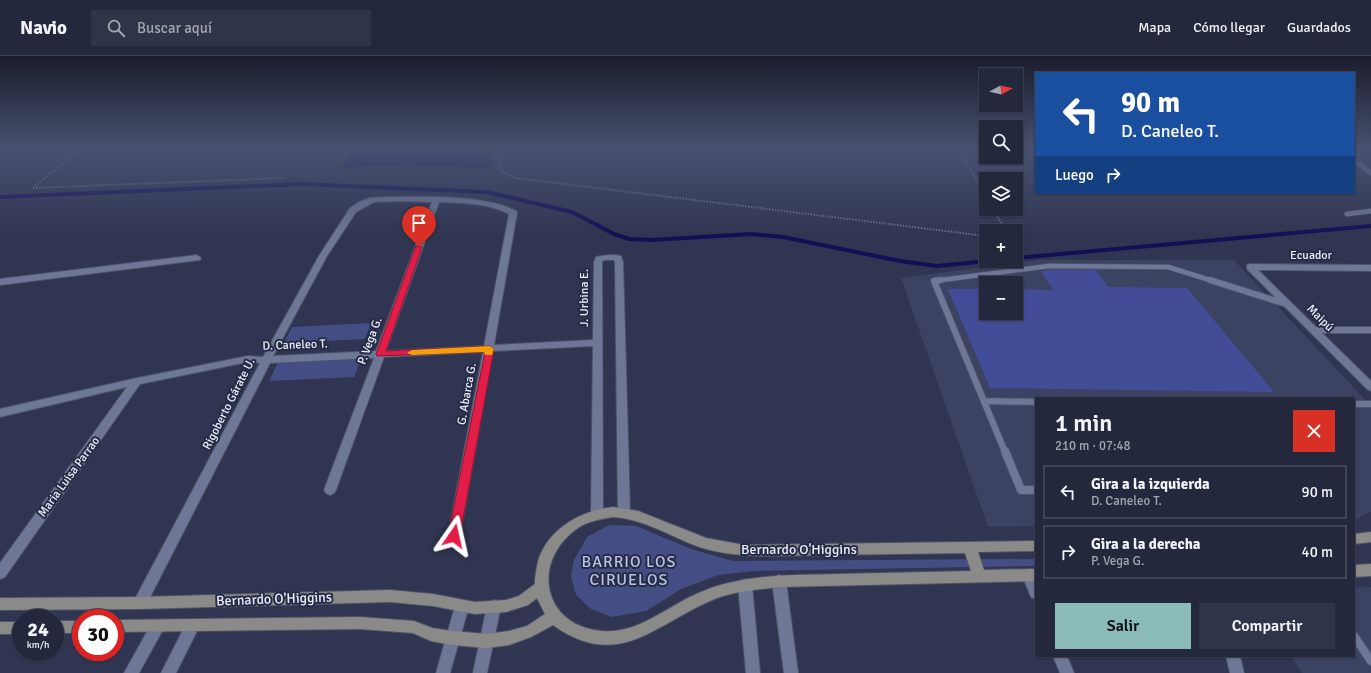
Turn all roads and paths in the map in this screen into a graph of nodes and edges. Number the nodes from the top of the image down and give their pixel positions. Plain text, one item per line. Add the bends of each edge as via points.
1 (45, 178) edge
2 (284, 178) dead end
3 (516, 178) edge
4 (436, 201) junction
5 (1371, 211) edge
6 (1347, 214) dead end
7 (979, 235) edge
8 (196, 258) dead end
9 (1250, 267) joint
10 (1371, 268) edge
11 (0, 282) edge
12 (1288, 304) junction
13 (1314, 330) junction
14 (1371, 330) edge
15 (597, 343) junction
16 (490, 349) junction
17 (380, 354) junction
18 (266, 360) junction
19 (137, 381) junction
20 (1371, 387) edge
21 (984, 401) junction
22 (1035, 402) edge
23 (1355, 404) edge
24 (1371, 404) edge
25 (0, 413) edge
26 (330, 490) dead end
27 (1035, 490) edge
28 (624, 512) junction
29 (597, 514) junction
30 (454, 536) dead end
31 (1371, 537) edge
32 (1355, 539) edge
33 (1035, 546) edge
34 (970, 547) junction
35 (1371, 570) edge
36 (1355, 571) edge
37 (0, 573) edge
38 (1033, 575) edge
39 (980, 577) junction
40 (779, 581) junction
41 (745, 585) junction
42 (541, 587) junction
43 (1035, 587) edge
44 (140, 603) junction
45 (0, 604) edge
46 (462, 606) junction
47 (494, 606) junction
48 (553, 617) junction
49 (193, 625) junction
50 (124, 626) edge
51 (158, 626) junction
52 (0, 628) edge
53 (12, 628) edge
54 (1355, 637) edge
55 (452, 638) junction
56 (487, 641) junction
57 (1060, 657) edge
58 (1233, 657) edge
59 (1371, 661) edge
60 (131, 673) edge
61 (168, 673) edge
62 (443, 673) edge
63 (480, 673) edge
64 (753, 673) edge
65 (791, 673) edge
66 (1067, 673) edge
67 (1237, 673) edge

1 - 2 path via 33,188
3 - 7 path
4 - 16 street, G. Abarca G. via 481,204 511,211 514,216
4 - 17 street, P. Vega G.
4 - 18 street, Rigoberto Gárate U. via 378,200 362,204 353,210 336,235
5 - 6 lane
8 - 11 street
9 - 10 street, Ecuador
9 - 12 street, Maipú
12 - 13 street, Maipú
12 - 21 lane via 1168,267 1049,266 934,281
13 - 14 street
13 - 20 street, Maipú
15 - 16 street, D. Caneleo T.
15 - 28 street, J. Urbina E. via 598,262 599,259 615,257 619,262
15 - 29 street, J. Urbina E.
16 - 17 street, D. Caneleo T.
16 - 30 street, G. Abarca G.
17 - 18 street, D. Caneleo T.
17 - 26 street, P. Vega G.
18 - 19 street, D. Caneleo T. via 227,362
18 - 44 street, Rigoberto Gárate U.
19 - 25 street, D. Caneleo T.
19 - 37 street, Maria Luisa Parrao
21 - 22 lane
21 - 27 lane via 1021,490
23 - 24 lane
28 - 29 street, Bernardo O'Higgins
28 - 34 street, Bernardo O'Higgins via 650,519 699,542 738,550
29 - 42 street, Bernardo O'Higgins via 569,527 551,547 541,573
31 - 32 street
33 - 34 street, Bernardo O'Higgins
34 - 39 street
35 - 36 street
38 - 39 street, Bernardo O'Higgins
38 - 43 street
39 - 40 street, Bernardo O'Higgins
40 - 41 street, Bernardo O'Higgins
40 - 65 street
41 - 48 street, Bernardo O'Higgins via 707,595 645,629 617,637 586,636 571,631
41 - 64 street
42 - 47 street, Bernardo O'Higgins via 523,601 506,606
42 - 48 street, Bernardo O'Higgins via 547,608
44 - 45 street, Bernardo O'Higgins
44 - 46 street, Bernardo O'Higgins via 390,596
46 - 47 street, Bernardo O'Higgins
46 - 55 street
47 - 56 street
48 - 56 street, Bernardo O'Higgins via 531,631
49 - 51 street, Bernardo O'Higgins
49 - 55 street, Bernardo O'Higgins via 360,623 414,627
49 - 61 street
50 - 51 street, Bernardo O'Higgins
51 - 60 street
52 - 53 street
54 - 59 lane
55 - 56 street, Bernardo O'Higgins
55 - 62 street
56 - 63 street
57 - 66 street
58 - 67 street

